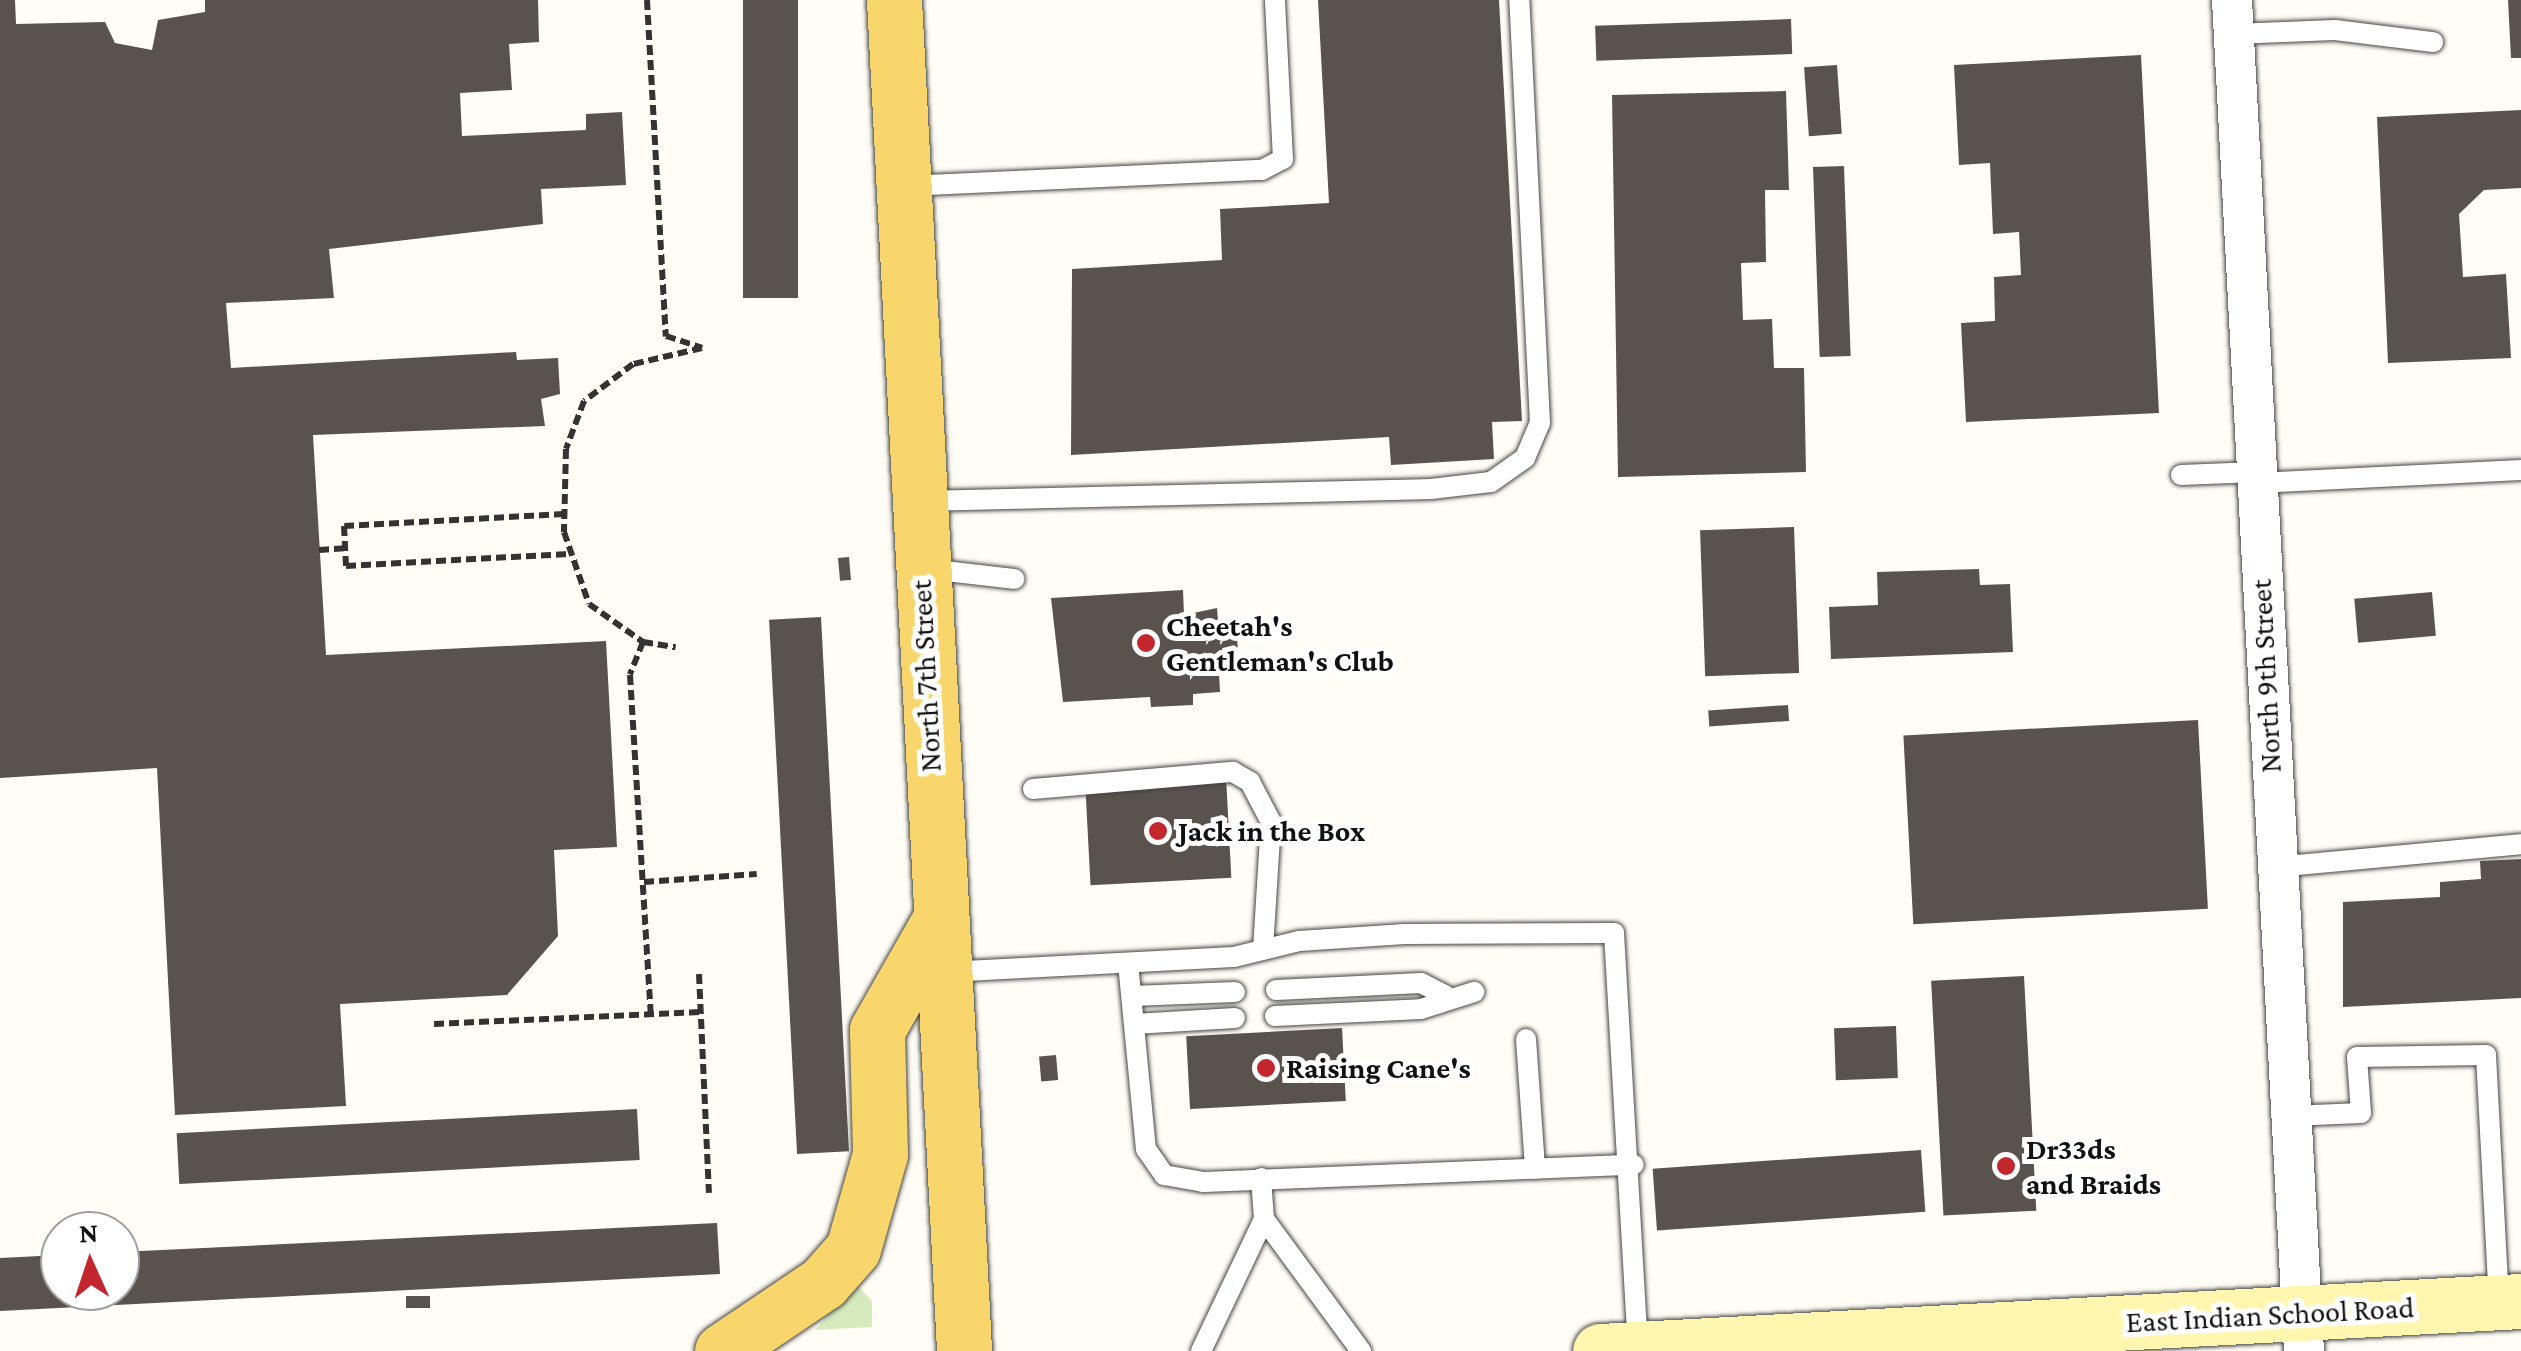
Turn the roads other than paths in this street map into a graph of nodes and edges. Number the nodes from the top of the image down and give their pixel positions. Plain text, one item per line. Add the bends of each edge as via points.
1 (894, 0) edge
2 (1275, 0) edge
3 (1518, 0) edge
4 (2232, 17) edge
5 (2432, 42) dead end
6 (902, 186) junction
7 (2521, 470) edge
8 (2181, 475) dead end
9 (2256, 477) junction
10 (918, 502) junction
11 (921, 568) junction
12 (1014, 579) dead end
13 (1033, 788) dead end
14 (2521, 844) edge
15 (2275, 868) junction
16 (940, 948) junction
17 (1263, 950) junction
18 (1128, 963) junction
19 (1276, 990) dead end
20 (1235, 992) dead end
21 (1474, 992) dead end
22 (1445, 995) junction
23 (1132, 996) junction
24 (1275, 1016) dead end
25 (1236, 1018) dead end
26 (1134, 1024) junction
27 (1526, 1039) dead end
28 (2290, 1116) junction
29 (1634, 1165) junction
30 (1534, 1169) junction
31 (1261, 1178) junction
32 (1264, 1220) junction
33 (2510, 1302) edge
34 (2303, 1332) edge
35 (1619, 1350) edge
36 (722, 1351) edge
37 (964, 1351) edge
38 (1201, 1351) edge
39 (1361, 1351) edge

1 - 6 main road, North 7th Street
2 - 6 lane via 1284,159
3 - 10 lane via 1540,423 1525,458 1491,482 1431,489
4 - 5 lane
4 - 9 street, North 9th Street
6 - 10 main road, North 7th Street
7 - 9 lane
8 - 9 lane
9 - 15 street, North 9th Street
10 - 11 main road, North 7th Street
11 - 12 lane
11 - 16 main road, North 7th Street
13 - 17 lane via 1233,772 1250,782 1271,822
14 - 15 lane
15 - 28 street, North 9th Street
16 - 18 lane
16 - 36 main road via 877,1030 880,1154 853,1249 824,1283
16 - 37 main road, North 7th Street
17 - 18 lane
17 - 29 lane via 1405,934 1614,933
18 - 23 lane
19 - 22 lane via 1421,983
20 - 23 lane
21 - 22 lane
22 - 24 lane via 1421,1009
23 - 26 lane
25 - 26 lane
26 - 31 lane via 1146,1149 1164,1176
27 - 30 lane
28 - 33 lane via 2361,1113 2357,1057 2486,1055
28 - 34 street, North 9th Street
29 - 30 lane
29 - 35 lane
30 - 31 lane
31 - 32 lane
32 - 38 lane
32 - 39 lane
33 - 34 main road, East Indian School Road
34 - 35 main road, East Indian School Road

